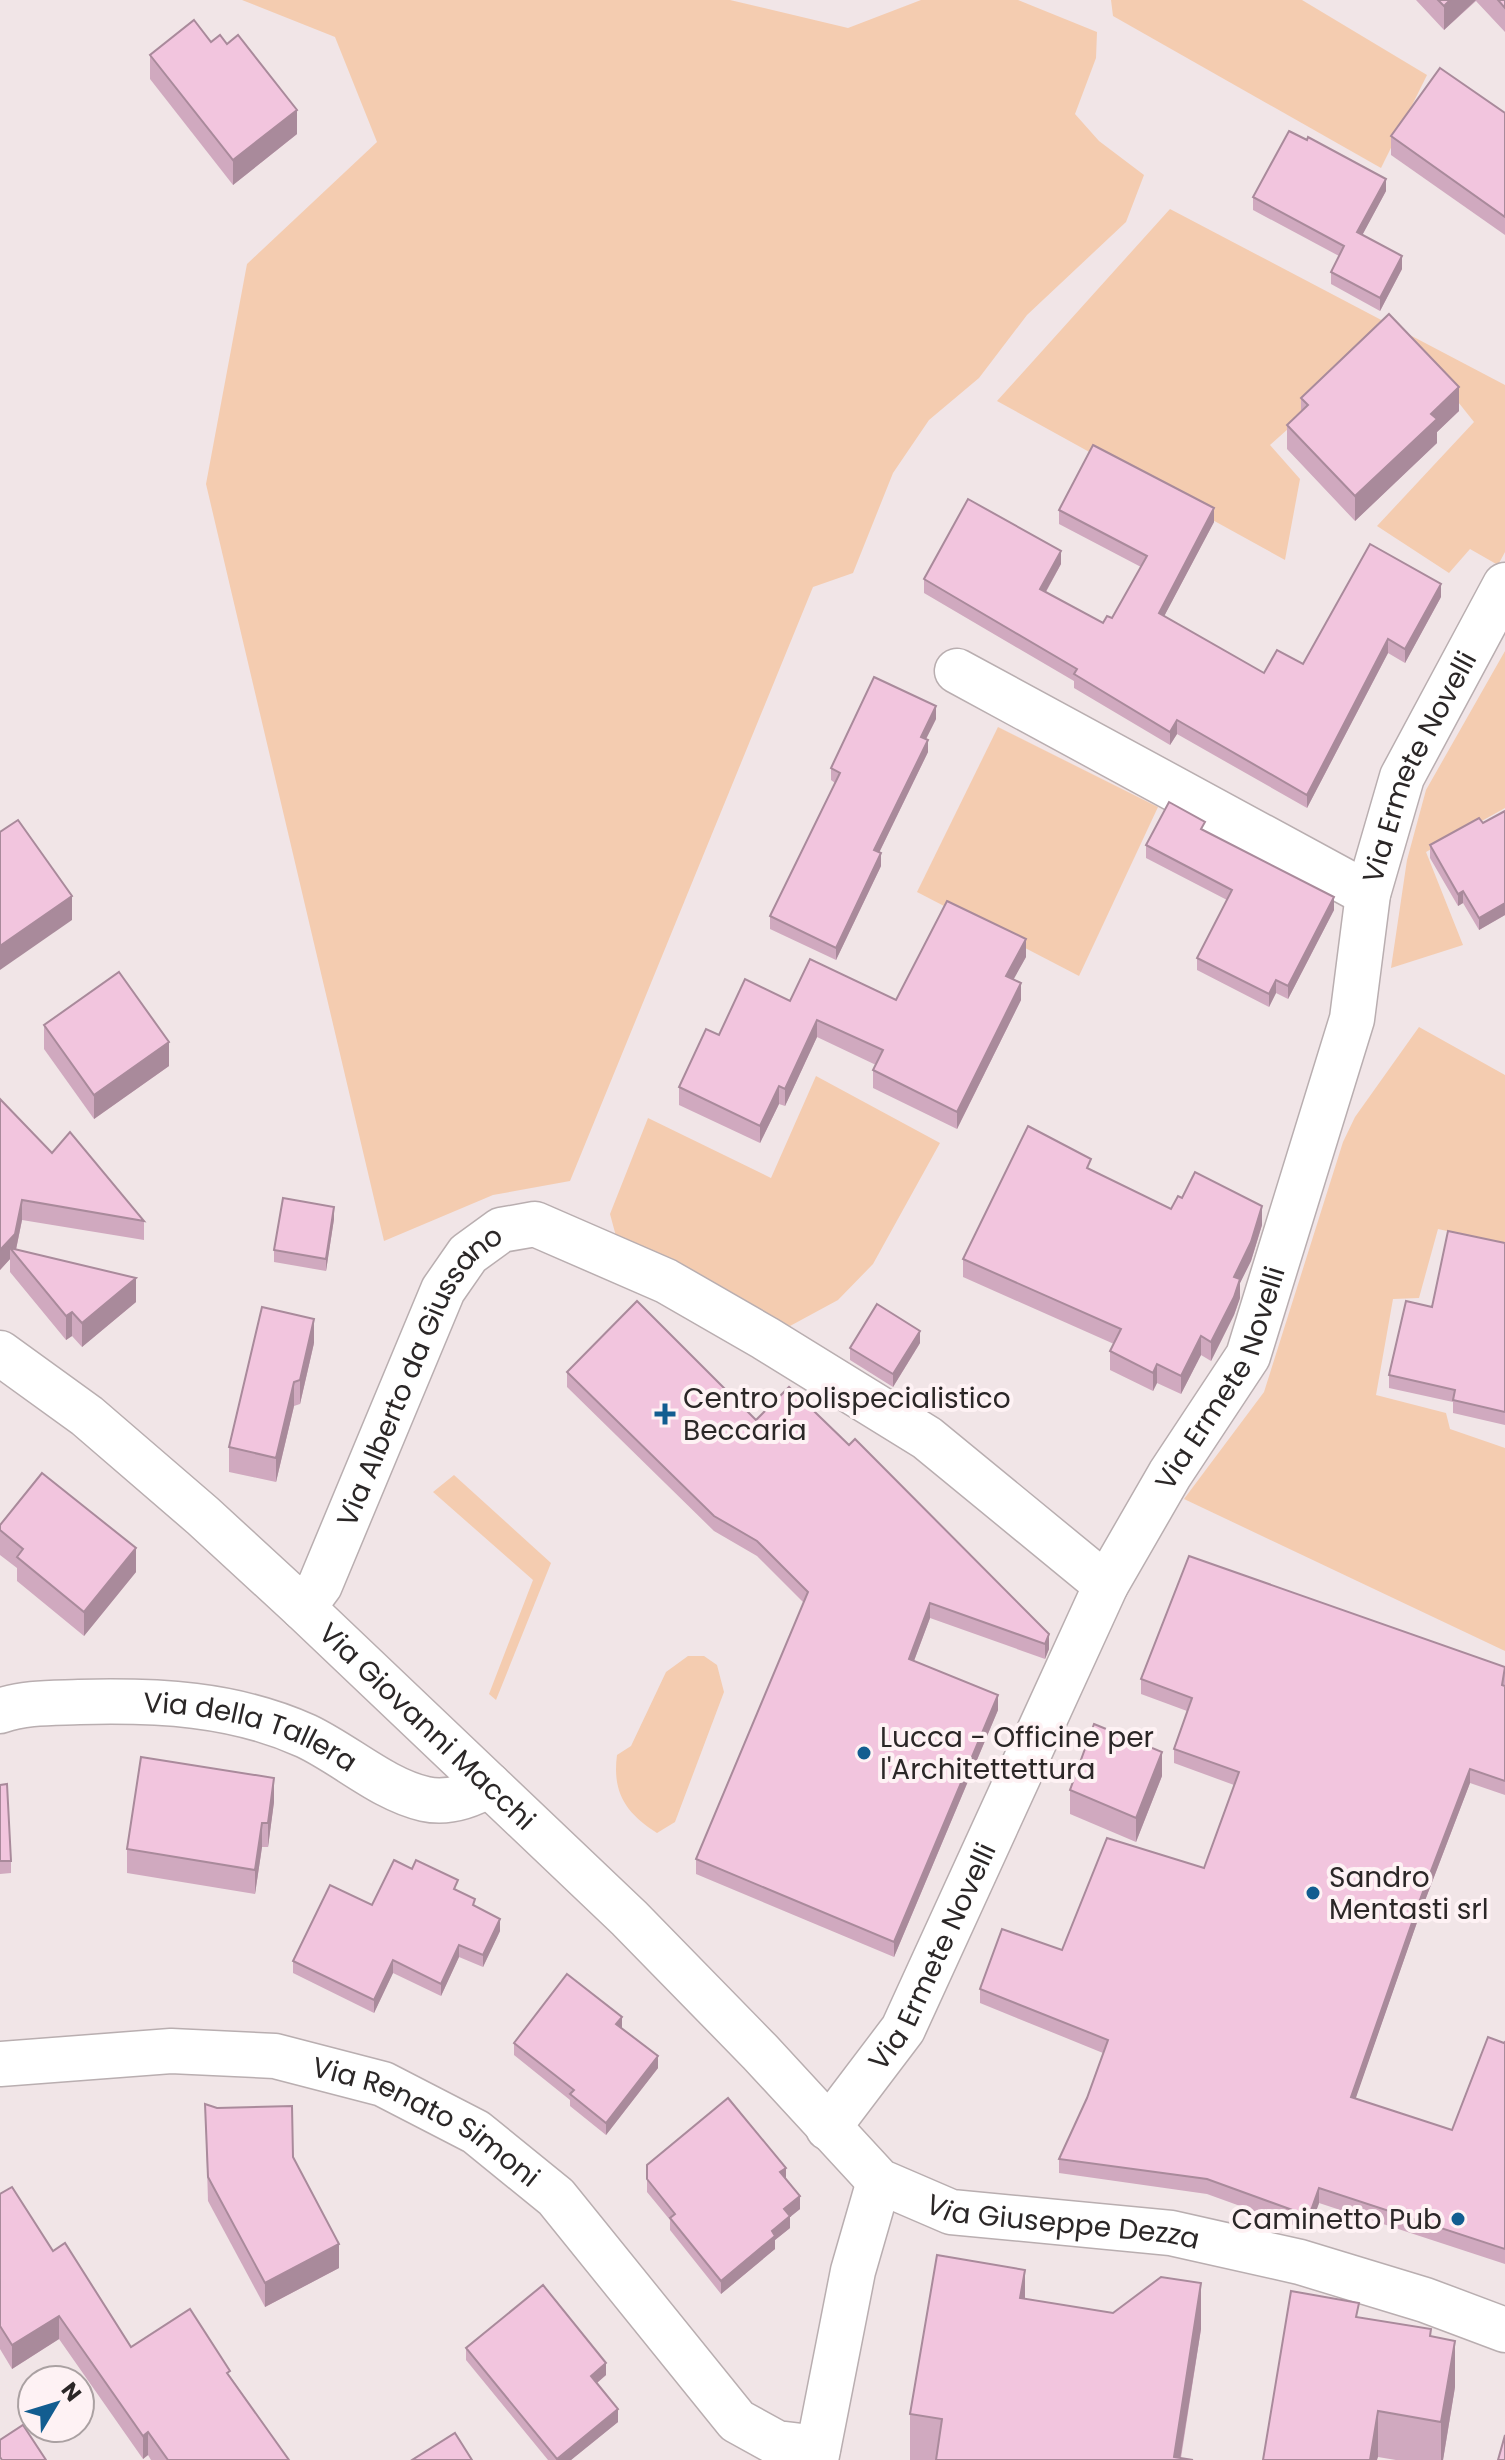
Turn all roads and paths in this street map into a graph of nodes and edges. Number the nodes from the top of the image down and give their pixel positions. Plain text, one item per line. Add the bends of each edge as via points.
1 (1505, 585) edge
2 (957, 671) dead end
3 (1368, 894) junction
4 (0, 1353) edge
5 (1106, 1585) junction
6 (303, 1608) junction
7 (0, 1711) edge
8 (489, 1785) junction
9 (0, 2064) edge
10 (828, 2128) junction
11 (879, 2181) junction
12 (1505, 2330) edge
13 (739, 2440) edge
14 (817, 2454) edge

1 - 3 street, Via Ermete Novelli via 1402,777
2 - 3 street
3 - 5 street, Via Ermete Novelli via 1352,1019 1248,1356 1170,1474
4 - 6 street, Via Giovanni Macchi via 87,1416
5 - 6 street, Via Alberto da Giussano via 912,1428 666,1281 535,1224 501,1230 468,1254 443,1290 320,1585
5 - 10 street, Via Ermete Novelli via 903,2029
6 - 8 street, Via Giovanni Macchi
7 - 8 street, Via della Tallera via 70,1703 198,1705 306,1736 394,1788 428,1800 460,1798
8 - 10 street, Via Giovanni Macchi via 629,1918
9 - 13 street, Via Renato Simoni via 201,2052 275,2056 383,2084 476,2132 556,2197
10 - 11 street, Via Giuseppe Dezza
11 - 12 street, Via Giuseppe Dezza via 951,2212 1171,2233 1300,2262
11 - 14 street via 853,2271
13 - 14 street, Via Renato Simoni

